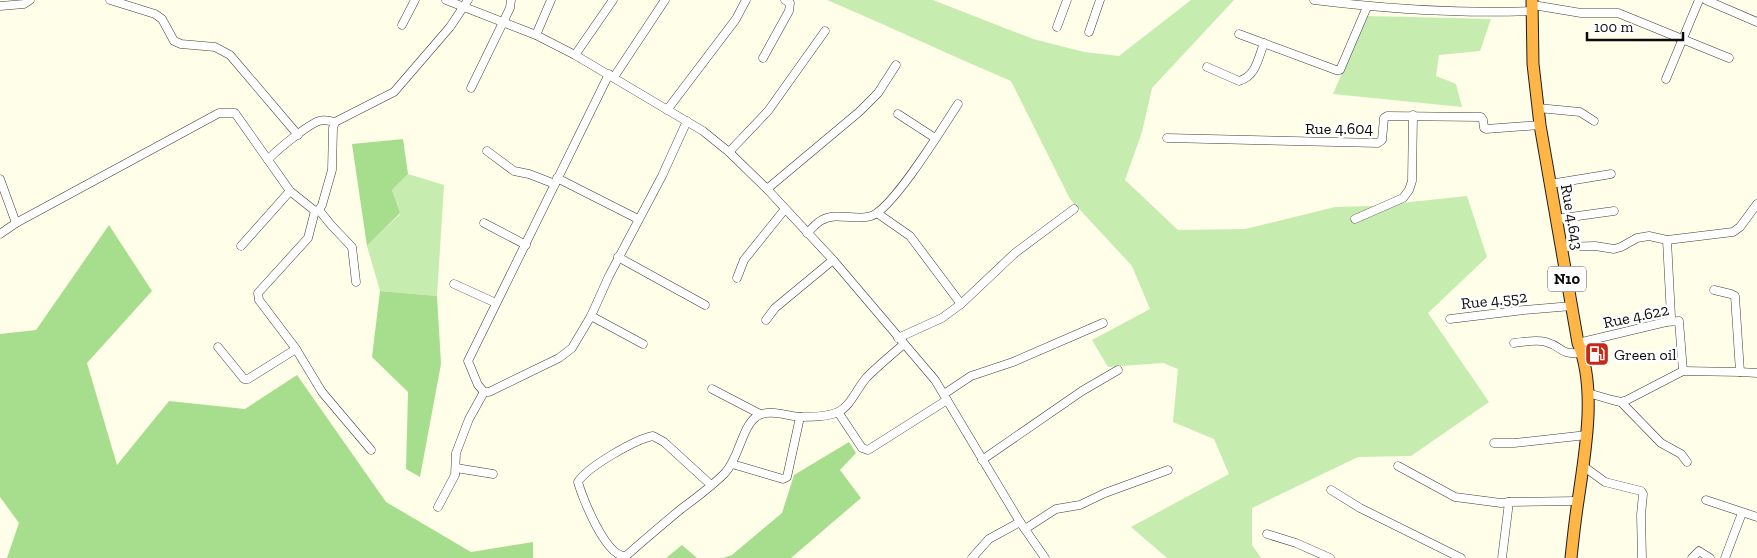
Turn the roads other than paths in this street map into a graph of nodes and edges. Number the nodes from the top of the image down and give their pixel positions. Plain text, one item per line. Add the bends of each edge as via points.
1 (30, 0) edge
2 (110, 0) edge
3 (415, 0) edge
4 (446, 0) edge
5 (468, 0) edge
6 (511, 0) edge
7 (551, 0) edge
8 (613, 0) edge
9 (665, 0) edge
10 (746, 0) edge
11 (785, 0) edge
12 (1067, 0) edge
13 (1100, 0) edge
14 (1314, 0) edge
15 (1700, 0) edge
16 (1706, 0) edge
17 (0, 6) edge
18 (1532, 6) edge
19 (462, 7) junction
20 (1367, 7) junction
21 (1757, 22) edge
22 (502, 23) junction
23 (402, 25) dead end
24 (1057, 26) dead end
25 (825, 31) dead end
26 (1089, 32) dead end
27 (1239, 34) dead end
28 (536, 35) junction
29 (1683, 38) junction
30 (1264, 43) junction
31 (575, 55) junction
32 (763, 58) dead end
33 (1729, 58) dead end
34 (896, 65) dead end
35 (1207, 67) dead end
36 (612, 75) junction
37 (1666, 79) dead end
38 (471, 88) dead end
39 (958, 104) dead end
40 (1538, 108) junction
41 (667, 110) junction
42 (898, 114) dead end
43 (1413, 115) junction
44 (687, 121) junction
45 (1594, 121) dead end
46 (335, 122) junction
47 (1540, 125) junction
48 (298, 135) junction
49 (936, 138) junction
50 (1167, 138) dead end
51 (487, 151) dead end
52 (729, 152) junction
53 (268, 160) junction
54 (1611, 174) dead end
55 (0, 179) edge
56 (556, 181) junction
57 (1550, 184) junction
58 (767, 189) junction
59 (290, 191) junction
60 (1757, 204) edge
61 (785, 208) junction
62 (1074, 209) dead end
63 (317, 210) junction
64 (1614, 211) dead end
65 (877, 214) junction
66 (638, 219) junction
67 (1355, 219) dead end
68 (1556, 219) junction
69 (16, 223) junction
70 (484, 223) dead end
71 (807, 233) junction
72 (0, 234) edge
73 (1667, 240) junction
74 (526, 245) junction
75 (241, 246) dead end
76 (1561, 247) junction
77 (618, 258) junction
78 (833, 260) junction
79 (737, 278) dead end
80 (356, 282) dead end
81 (454, 284) dead end
82 (1714, 290) dead end
83 (496, 303) junction
84 (961, 304) junction
85 (705, 305) dead end
86 (1572, 306) junction
87 (591, 316) junction
88 (1450, 319) dead end
89 (766, 320) dead end
90 (1666, 322) junction
91 (1103, 323) dead end
92 (901, 341) junction
93 (1514, 343) dead end
94 (644, 344) dead end
95 (218, 347) dead end
96 (1580, 348) junction
97 (296, 349) junction
98 (1118, 370) dead end
99 (1683, 371) junction
100 (1740, 372) junction
101 (1757, 373) edge
102 (712, 389) dead end
103 (484, 392) junction
104 (1588, 393) junction
105 (945, 397) junction
106 (1621, 402) junction
107 (838, 412) junction
108 (760, 414) junction
109 (800, 417) junction
110 (1587, 435) junction
111 (1494, 443) dead end
112 (370, 450) dead end
113 (982, 460) junction
114 (1687, 462) dead end
115 (732, 464) junction
116 (1398, 466) dead end
117 (1584, 466) junction
118 (456, 468) junction
119 (1168, 470) dead end
120 (493, 474) dead end
121 (711, 485) junction
122 (1331, 490) dead end
123 (1706, 500) dead end
124 (1578, 501) junction
125 (1509, 502) junction
126 (438, 506) dead end
127 (1742, 513) junction
128 (1757, 517) edge
129 (1022, 525) junction
130 (1267, 534) dead end
131 (972, 558) edge
132 (1046, 558) edge
133 (1330, 558) edge
134 (1461, 558) edge
135 (1502, 558) edge
136 (1571, 558) edge
137 (1642, 558) edge
138 (1692, 558) edge
139 (1710, 558) edge
140 (1725, 558) edge

1 - 17 street via 24,4
2 - 48 street via 162,19 174,41 215,48 230,55
3 - 23 street
4 - 19 street
5 - 19 street
6 - 22 street
7 - 28 street
8 - 31 street
9 - 36 street
10 - 41 street via 736,19
11 - 32 street via 790,3 789,11
12 - 24 street
13 - 26 street
14 - 20 street
15 - 29 street
16 - 21 street
18 - 20 street via 1483,13
18 - 29 street via 1581,13 1618,13
18 - 40 highway, Rue 4.643 / N10
19 - 22 street
19 - 46 street via 450,27 394,92
20 - 30 street via 1340,70
22 - 28 street
22 - 38 street
25 - 52 street via 768,112
27 - 30 street
28 - 31 street
29 - 33 street
29 - 37 street
30 - 35 street via 1251,75 1246,79 1238,82
31 - 36 street
34 - 58 street via 878,93 859,112
36 - 41 street
36 - 56 street
39 - 49 street
40 - 45 street via 1580,112
40 - 47 highway, Rue 4.643 / N10
41 - 44 street
42 - 49 street
43 - 47 street, Rue 4.604 via 1481,117 1486,129
43 - 50 street, Rue 4.604 via 1384,118 1382,140 1378,143
43 - 67 street via 1412,181 1409,190 1403,198
44 - 52 street
44 - 66 street
46 - 48 street via 317,121
46 - 63 street via 332,170 322,205
47 - 57 highway, Rue 4.643 / N10
48 - 53 street
49 - 65 street via 892,199
51 - 56 street via 514,171
52 - 58 street
53 - 59 street
53 - 69 street via 234,113 219,113
54 - 57 street
55 - 69 street
56 - 66 street
56 - 74 street
57 - 68 highway, Rue 4.643 / N10
58 - 61 street
59 - 63 street
59 - 75 street
60 - 73 street via 1733,232
61 - 71 street
61 - 79 street via 744,260
62 - 84 street via 1015,253
63 - 80 street via 352,247
63 - 97 street via 308,238 258,293 259,300
64 - 68 street
65 - 71 street via 861,218 828,218
65 - 84 street via 910,236
66 - 77 street
68 - 76 highway, Rue 4.643 / N10
69 - 72 street
70 - 74 street
71 - 78 street
73 - 76 street via 1649,236 1637,238 1614,249
73 - 90 street via 1671,317
74 - 83 street
76 - 86 highway, Rue 4.643 / N10
77 - 85 street
77 - 87 street
78 - 89 street via 775,308
78 - 92 street
81 - 83 street
82 - 100 street via 1735,296
83 - 103 street via 468,361
84 - 92 street
86 - 88 street, Rue 4.552
86 - 96 highway, Rue 4.643 / N10
87 - 94 street
87 - 103 street via 566,353 490,392
90 - 96 street, Rue 4.622
90 - 99 street, Rue 4.622 via 1679,320
91 - 105 street via 1013,362 971,376
92 - 105 street
92 - 107 street
93 - 96 street via 1542,341 1569,354
95 - 97 street via 240,377 248,379
96 - 104 highway, Rue 4.643 / N10
97 - 112 street via 322,392
98 - 113 street
99 - 100 street
99 - 106 street
100 - 101 street
102 - 108 street
103 - 118 street via 456,453
104 - 106 street
104 - 110 highway, Rue 4.643 / N10
105 - 107 street via 868,450 862,448
105 - 113 street
106 - 114 street via 1662,443 1681,454
107 - 109 street
108 - 109 street
108 - 115 street via 749,425
109 - 115 street via 785,478
110 - 111 street
110 - 117 highway, Rue 4.643 / N10
113 - 129 street
115 - 121 street
116 - 125 street via 1455,497
117 - 124 highway, Rue 4.643 / N10
117 - 137 street via 1605,482 1641,491
118 - 120 street
118 - 126 street
119 - 129 street via 1080,505 1056,509
121 - 121 street via 622,558 612,552 600,535 578,482 606,459 653,436 664,442
122 - 134 street via 1360,508
123 - 127 street
124 - 125 street
124 - 136 highway, Rue 4.643 / N10
125 - 135 street
127 - 128 street
127 - 140 street
129 - 131 street via 989,540
129 - 132 street
130 - 133 street
138 - 139 street via 1699,551

